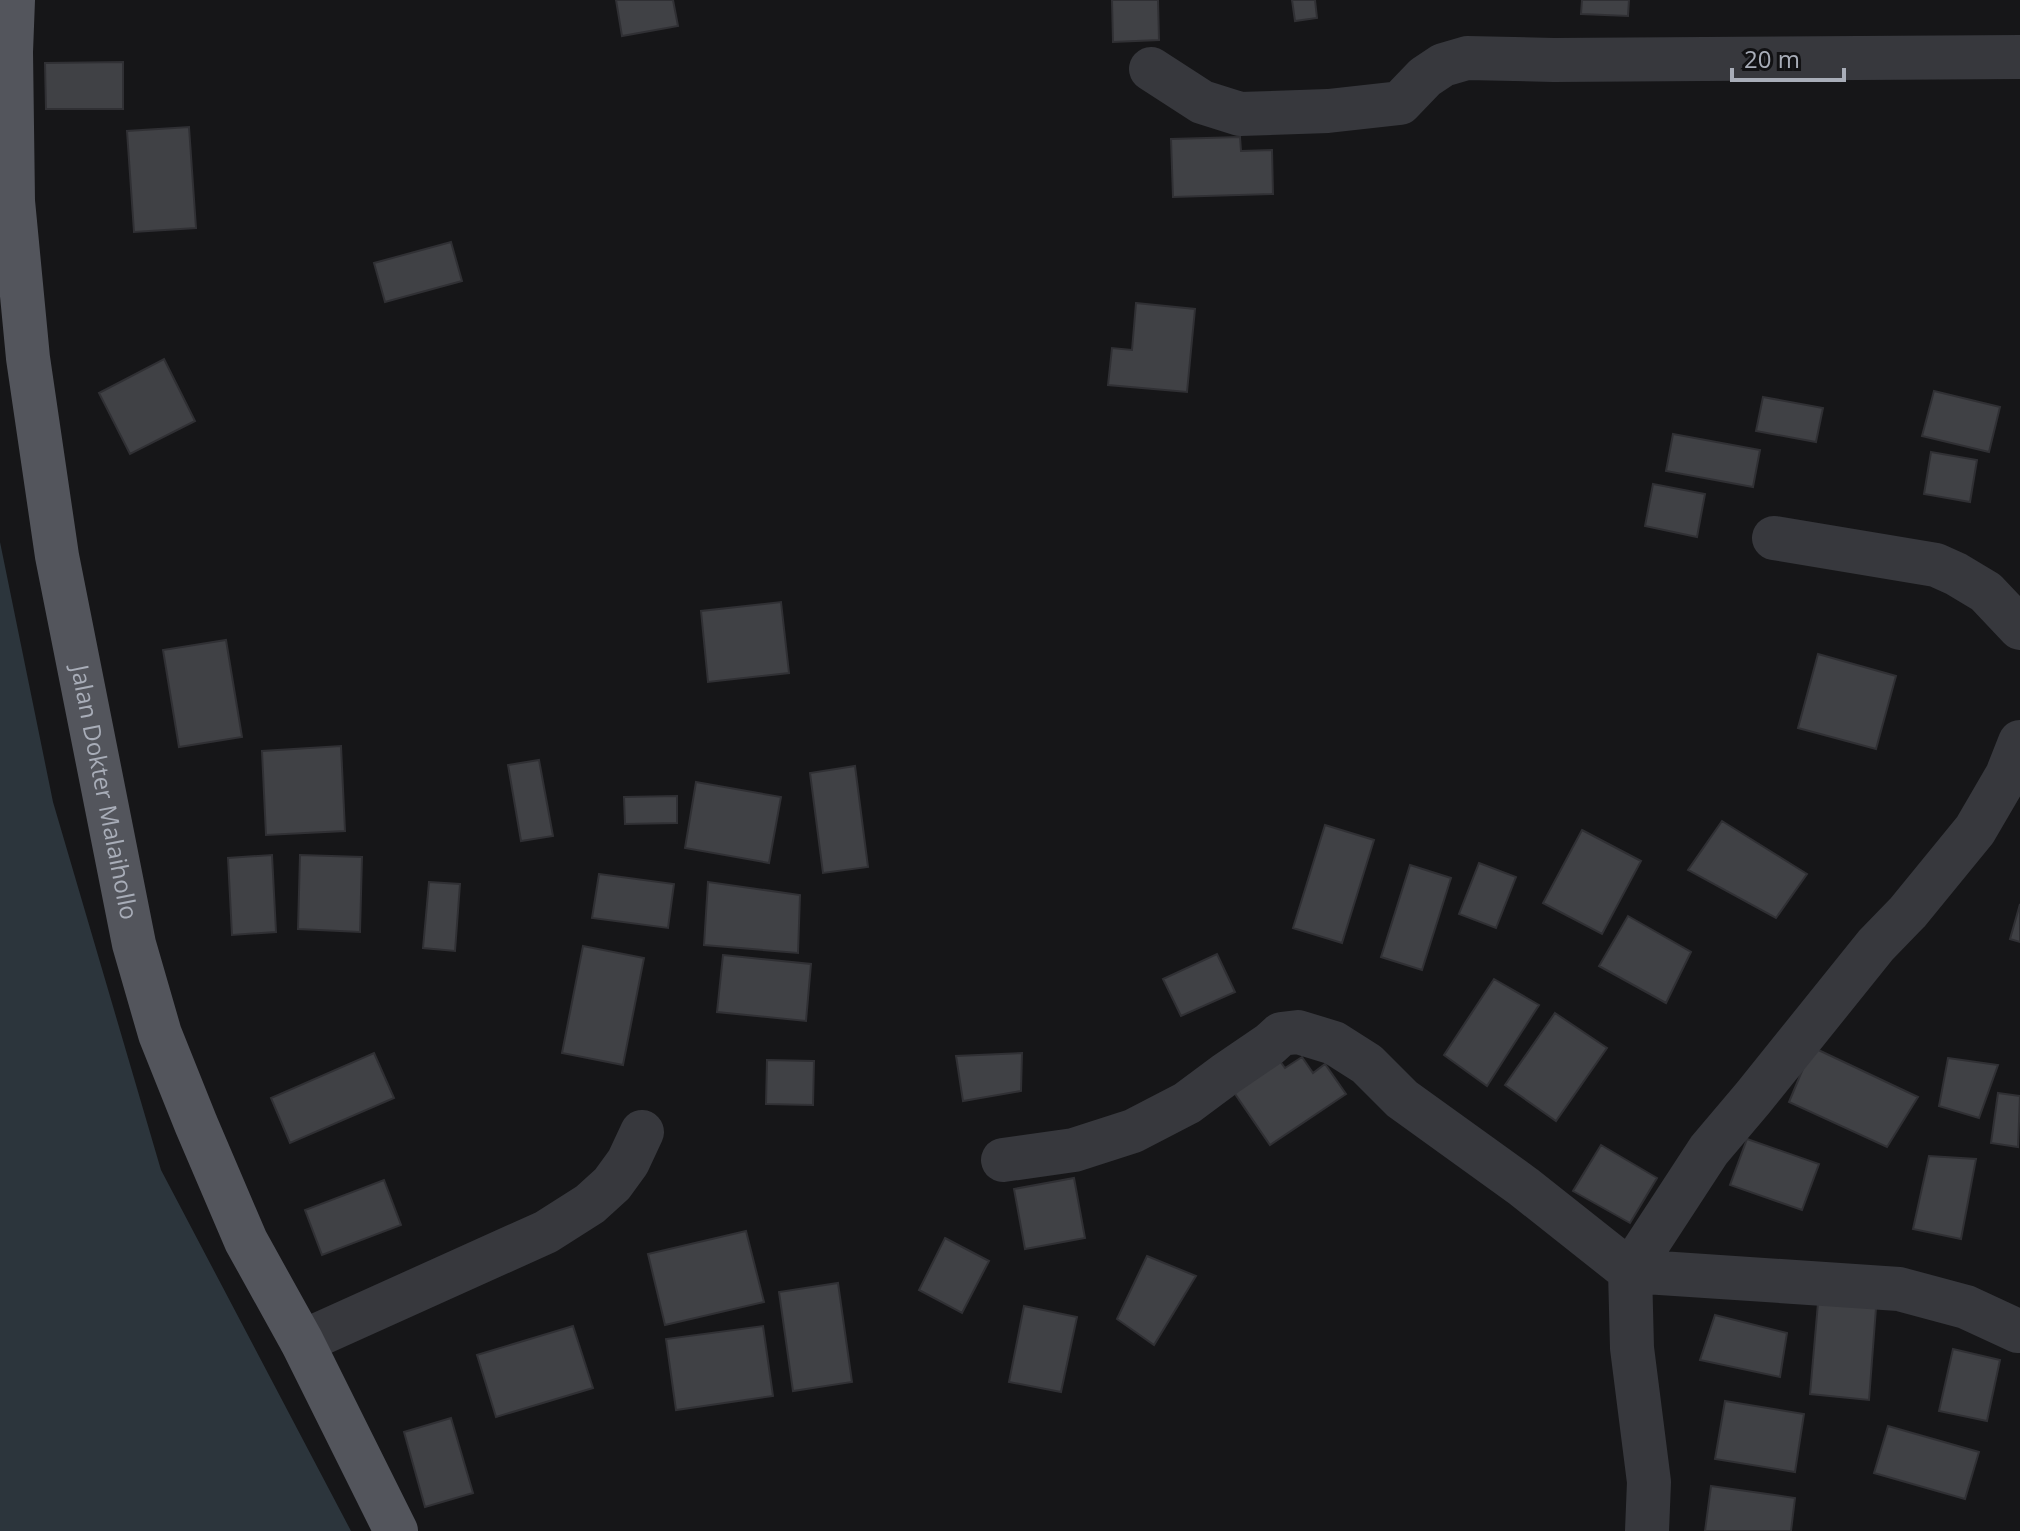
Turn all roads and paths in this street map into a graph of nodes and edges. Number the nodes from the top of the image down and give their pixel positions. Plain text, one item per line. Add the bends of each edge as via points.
1 (13, 0) edge
2 (2020, 57) edge
3 (1151, 69) dead end
4 (1774, 538) dead end
5 (2020, 628) edge
6 (2020, 742) edge
7 (642, 1132) dead end
8 (1003, 1160) dead end
9 (1630, 1271) junction
10 (2018, 1331) edge
11 (302, 1342) junction
12 (396, 1531) edge
13 (1647, 1531) edge

1 - 11 main road, Jalan Dokter Malaihollo via 13,201 28,358 57,556 134,944 160,1034 196,1124 246,1241
2 - 3 street via 1467,58 1425,77 1400,103 1240,114 1202,102
4 - 5 street via 1936,565 1986,592
6 - 9 street via 1975,830 1709,1150
7 - 11 street via 612,1184 546,1232
8 - 9 street via 1074,1150 1133,1131 1187,1103 1281,1034 1298,1032 1334,1043 1367,1064 1402,1099
9 - 10 street via 1899,1289 1966,1307
9 - 13 street via 1632,1348 1649,1482
11 - 12 main road, Jalan Dokter Malaihollo

